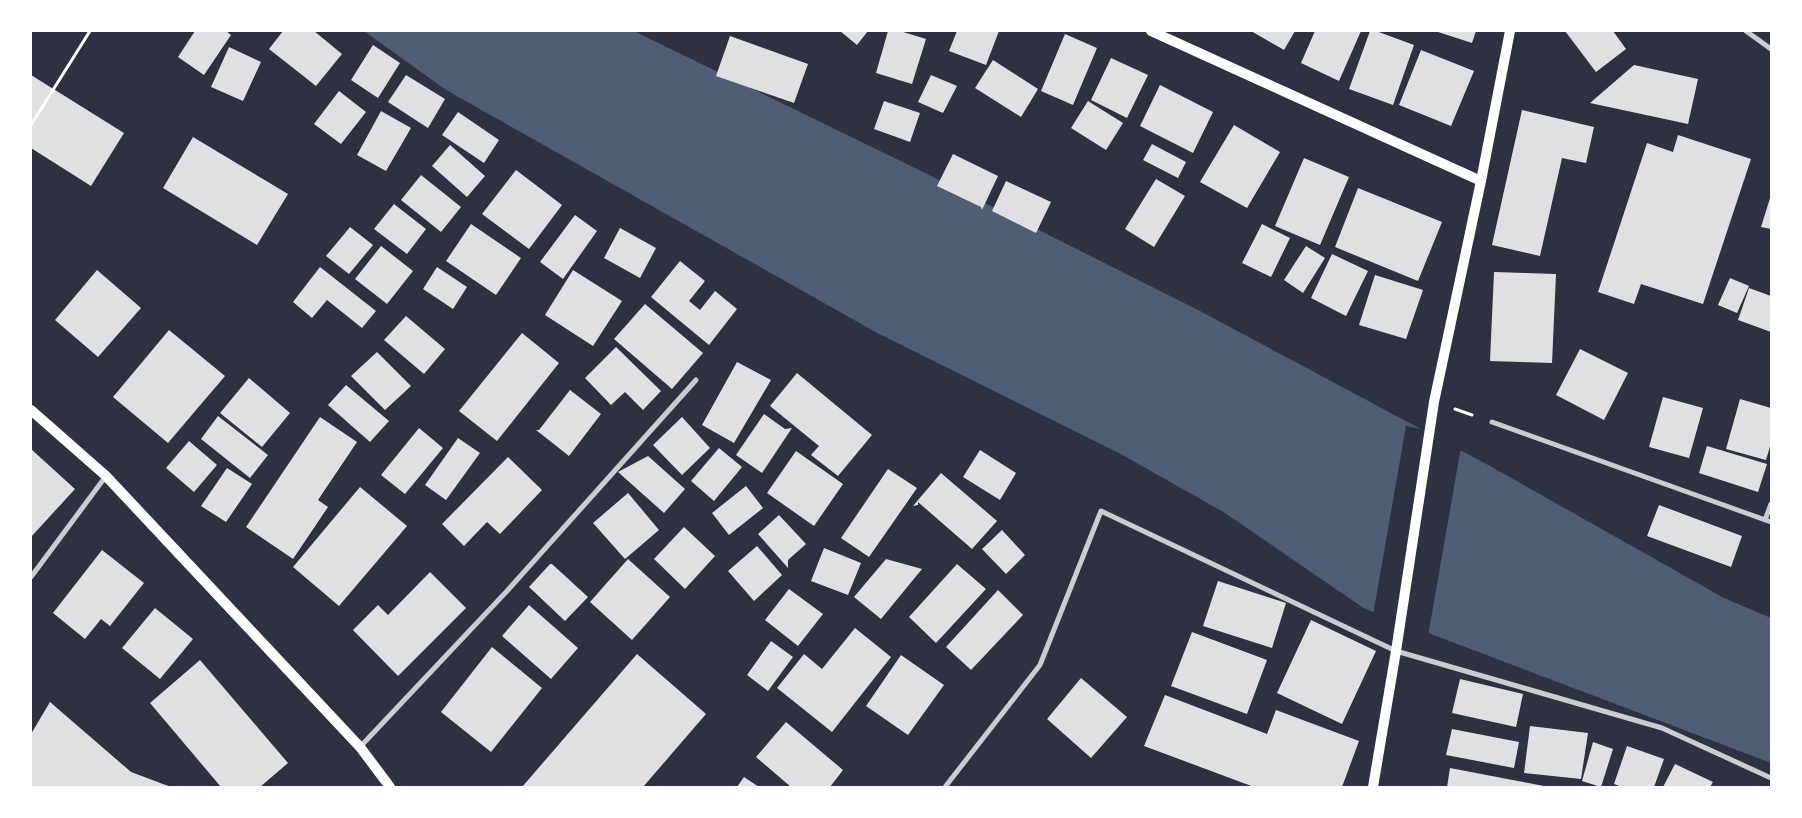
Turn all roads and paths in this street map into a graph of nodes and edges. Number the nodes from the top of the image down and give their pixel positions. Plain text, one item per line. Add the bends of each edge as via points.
1 (90, 31) edge
2 (1151, 31) edge
3 (1510, 31) edge
4 (1746, 31) edge
5 (1771, 49) edge
6 (31, 125) edge
7 (1481, 181) junction
8 (696, 380) dead end
9 (1434, 402) junction
10 (31, 410) edge
11 (1492, 422) joint
12 (106, 476) junction
13 (1771, 504) edge
14 (1768, 521) edge
15 (31, 577) edge
16 (1396, 651) junction
17 (360, 747) junction
18 (1771, 778) edge
19 (390, 787) edge
20 (945, 787) edge
21 (1373, 787) edge

1 - 6 path
2 - 7 main road
3 - 7 main road
4 - 5 street
7 - 9 main road
8 - 17 street via 507,591
9 - 11 path
9 - 16 main road
10 - 12 main road
11 - 14 street
12 - 15 street
12 - 17 main road
13 - 14 street
16 - 18 street via 1662,728
16 - 20 street via 1101,511 1040,665
16 - 21 main road
17 - 19 main road

